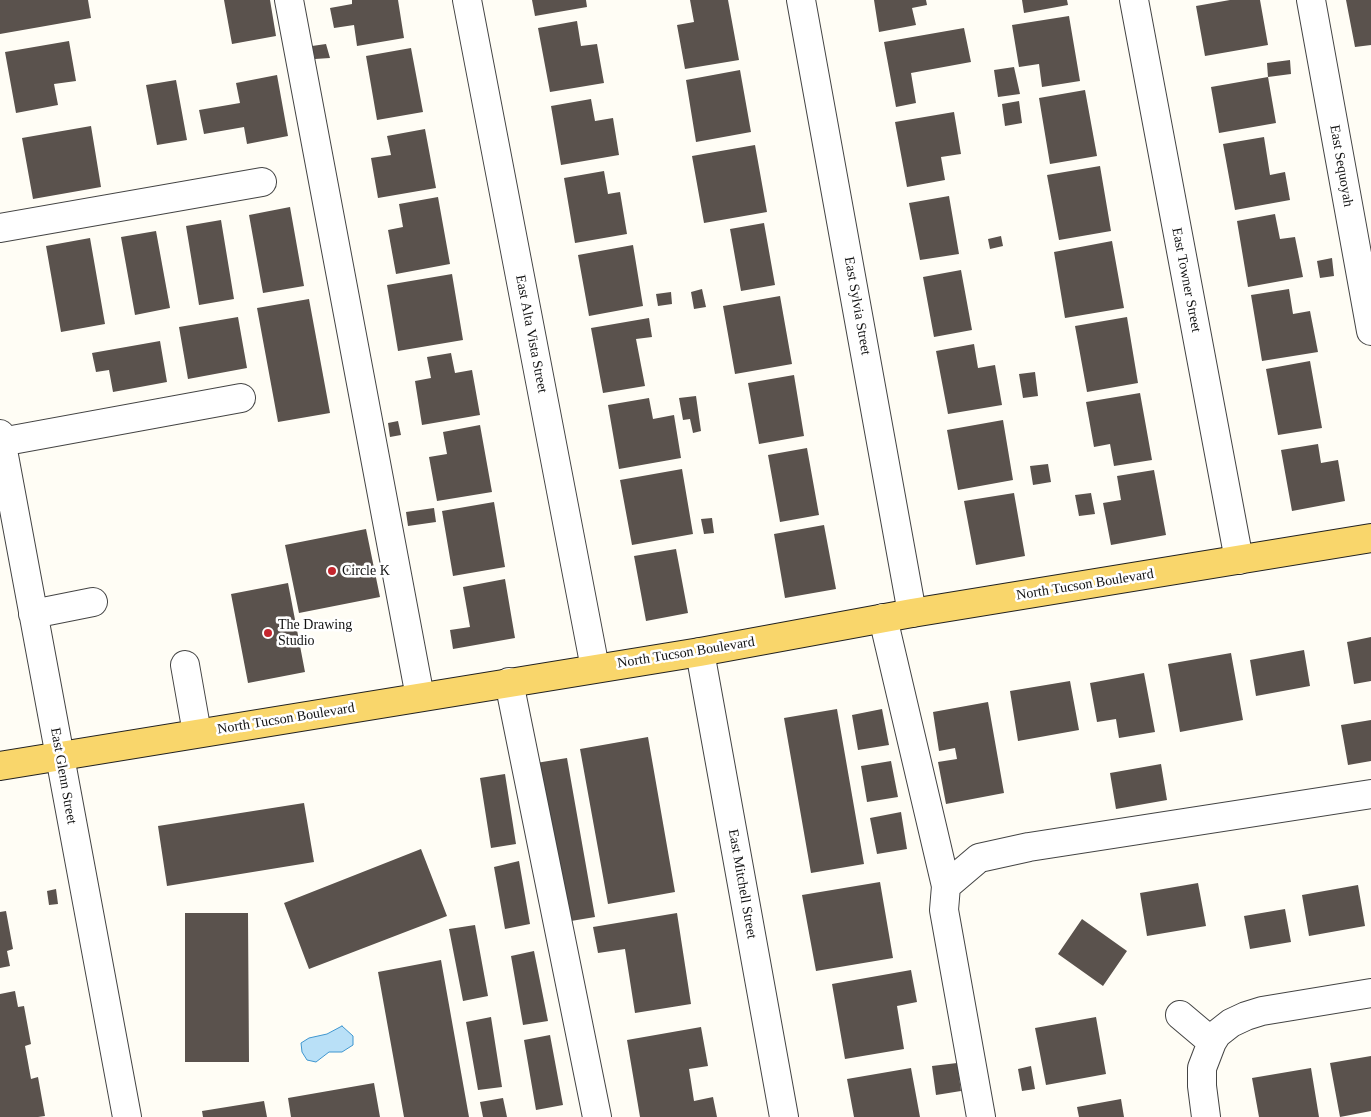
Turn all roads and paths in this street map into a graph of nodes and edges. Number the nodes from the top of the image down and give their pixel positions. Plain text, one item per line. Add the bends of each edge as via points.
1 (289, 0) edge
2 (467, 0) edge
3 (800, 0) edge
4 (1134, 0) edge
5 (1311, 0) edge
6 (262, 182) dead end
7 (0, 228) edge
8 (1371, 331) edge
9 (241, 398) dead end
10 (1, 438) edge
11 (7, 515) edge
12 (1371, 538) edge
13 (1238, 560) junction
14 (93, 602) dead end
15 (912, 613) junction
16 (33, 614) junction
17 (883, 618) junction
18 (700, 652) junction
19 (185, 665) dead end
20 (595, 668) junction
21 (509, 682) junction
22 (420, 697) junction
23 (197, 734) junction
24 (60, 756) junction
25 (0, 766) edge
26 (1371, 794) edge
27 (946, 886) junction
28 (1371, 993) edge
29 (1180, 1015) dead end
30 (1212, 1042) junction
31 (127, 1117) edge
32 (596, 1117) edge
33 (784, 1117) edge
34 (981, 1117) edge
35 (1206, 1117) edge

1 - 22 street
2 - 20 street, East Alta Vista Street
3 - 15 street, East Sylvia Street
4 - 13 street, East Towner Street
5 - 8 street, East Sequoyah
6 - 7 street
9 - 10 street
10 - 11 street, East Glenn Street
11 - 16 street, East Glenn Street
12 - 13 main road, North Tucson Boulevard
13 - 15 main road, North Tucson Boulevard
14 - 16 street
15 - 17 main road, North Tucson Boulevard
16 - 24 street, East Glenn Street
17 - 18 main road, North Tucson Boulevard
17 - 27 street
18 - 20 main road, North Tucson Boulevard
18 - 33 street, East Mitchell Street
19 - 23 street
20 - 21 main road, North Tucson Boulevard
21 - 22 main road, North Tucson Boulevard
21 - 32 street
22 - 23 main road, North Tucson Boulevard
23 - 24 main road, North Tucson Boulevard
24 - 25 main road, North Tucson Boulevard
24 - 31 street, East Glenn Street
26 - 27 street via 1029,847 979,858
27 - 34 street via 944,910
28 - 30 street via 1262,1011 1230,1023
29 - 30 street
30 - 35 street via 1202,1068

